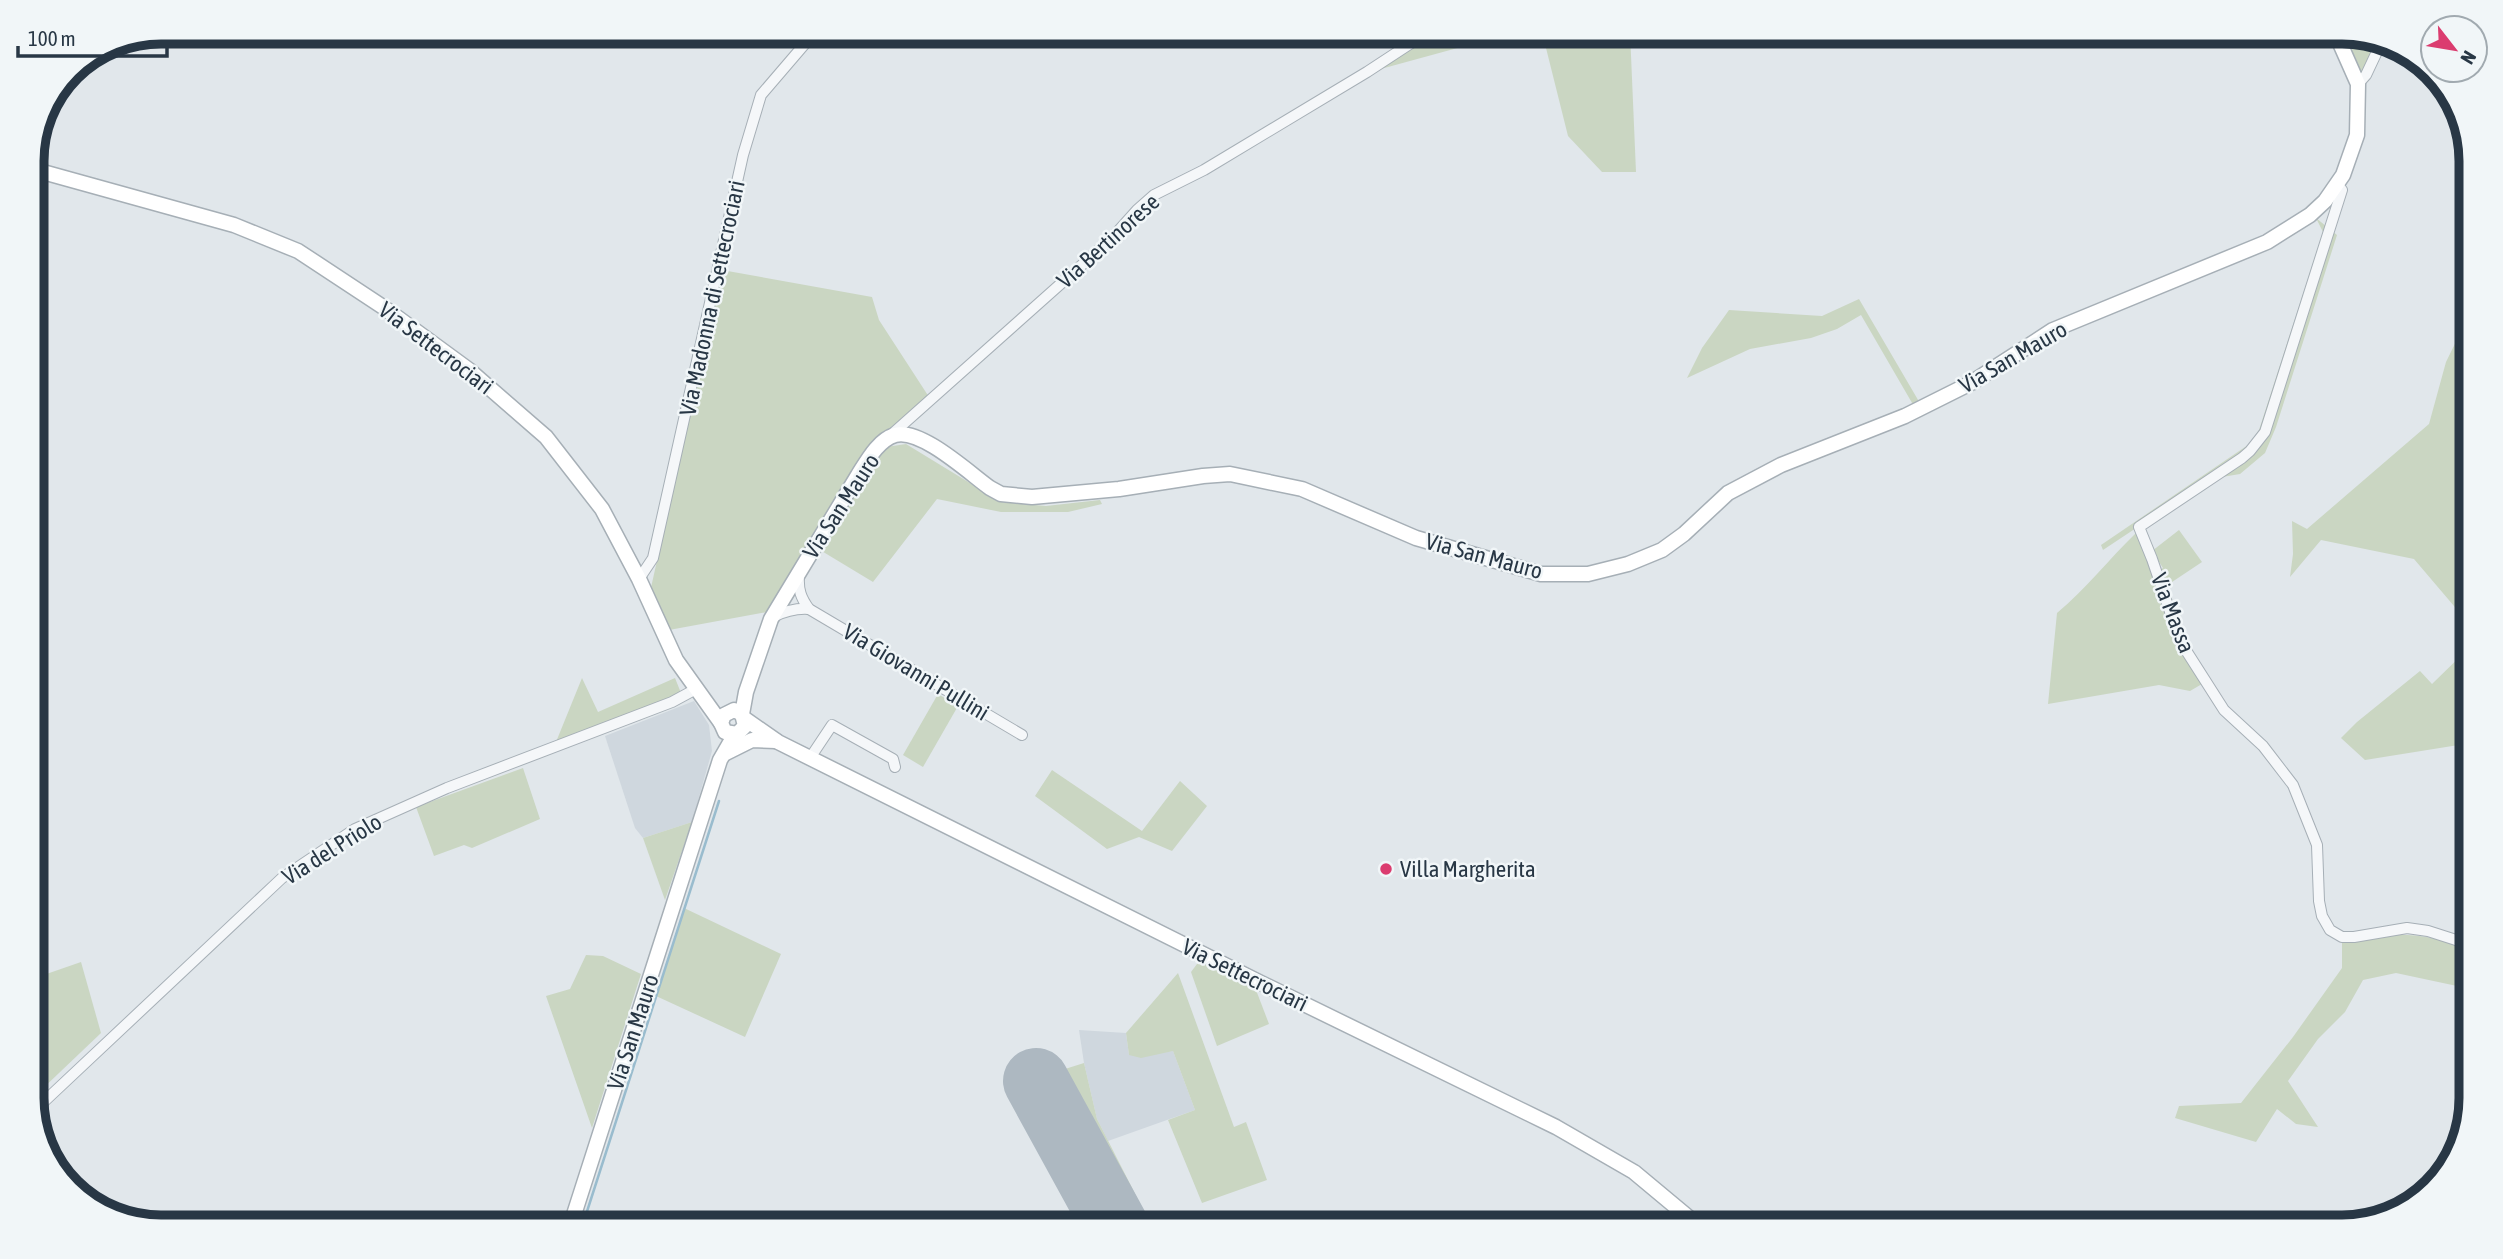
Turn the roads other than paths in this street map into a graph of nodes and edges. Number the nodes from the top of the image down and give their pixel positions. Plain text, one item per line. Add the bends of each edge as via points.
1 (805, 44) edge
2 (1410, 44) edge
3 (2340, 44) edge
4 (2378, 49) edge
5 (2358, 84) junction
6 (44, 172) edge
7 (2337, 184) junction
8 (885, 440) junction
9 (800, 569) junction
10 (639, 579) junction
11 (785, 595) junction
12 (803, 606) junction
13 (771, 619) junction
14 (699, 693) junction
15 (733, 722) junction
16 (1022, 735) dead end
17 (778, 742) junction
18 (722, 756) junction
19 (810, 758) junction
20 (895, 767) dead end
21 (2459, 942) edge
22 (44, 1102) edge
23 (574, 1215) edge
24 (1686, 1215) edge

1 - 10 street, Via Madonna di Settecrociari via 761,94 743,155 653,558
2 - 8 street, Via Bertinorese via 1204,170 1154,195 1111,239
3 - 5 main road, Via San Mauro
4 - 5 street
5 - 7 main road, Via San Mauro via 2357,135
6 - 10 main road, Via Settecrociari via 234,225 298,251 383,307 469,370 547,437 602,509
7 - 8 main road, Via San Mauro via 2310,215 2267,242 2053,330 1971,383 1905,416 1781,465 1728,494 1662,550 1588,574 1541,574 1496,562 1416,538 1302,489 1256,478 1203,476 1119,489 1014,497 990,488 919,438 895,435
7 - 21 street, Via Massa via 2342,190 2264,432 2242,458 2139,527 2180,641 2224,710 2263,746 2293,785 2317,845 2319,901 2330,930 2354,937 2407,928
8 - 9 main road, Via San Mauro
9 - 11 main road, Via San Mauro
9 - 12 street
10 - 14 main road, Via Settecrociari via 676,660
11 - 12 street, Via Giovanni Pullini
11 - 13 main road, Via San Mauro
12 - 13 street
12 - 16 street, Via Giovanni Pullini
13 - 15 main road, Via San Mauro
14 - 15 main road, Via Settecrociari
14 - 22 street, Via del Priolo via 447,788 355,829 282,878
15 - 17 main road, Via Settecrociari
15 - 18 main road, Via San Mauro
17 - 18 main road via 752,740
17 - 19 main road, Via Settecrociari
18 - 23 main road, Via San Mauro
19 - 20 street via 832,725 892,759
19 - 24 main road, Via Settecrociari via 1556,1127 1634,1172

